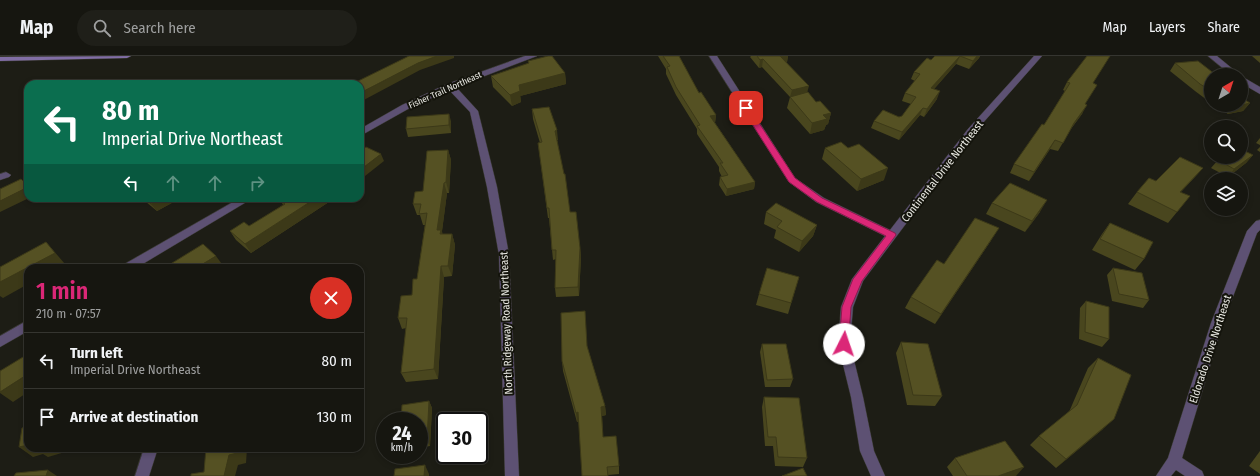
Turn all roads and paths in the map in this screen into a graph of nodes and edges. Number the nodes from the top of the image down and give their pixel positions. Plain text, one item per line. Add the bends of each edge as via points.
1 (127, 56) edge
2 (533, 56) edge
3 (714, 56) edge
4 (1038, 56) edge
5 (1212, 56) edge
6 (0, 59) edge
7 (1227, 68) edge
8 (1248, 83) edge
9 (450, 86) junction
10 (1260, 91) edge
11 (364, 131) edge
12 (241, 202) edge
13 (1257, 230) edge
14 (892, 235) junction
15 (134, 264) edge
16 (24, 328) edge
17 (0, 342) edge
18 (150, 452) edge
19 (1174, 461) junction
20 (142, 476) edge
21 (512, 476) edge
22 (878, 476) edge
23 (1163, 476) edge
24 (1196, 476) edge

1 - 6 main road
2 - 9 street, Fisher Trail Northeast
3 - 14 street via 792,180 820,200
4 - 14 street, Continental Drive Northeast via 971,131
5 - 7 street
8 - 10 street
9 - 11 street, Fisher Trail Northeast via 405,107
9 - 21 street, North Ridgeway Road Northeast via 474,111 492,187 504,255
12 - 15 street
13 - 19 street, Eldorado Drive Northeast via 1217,323
14 - 22 street, Continental Drive Northeast via 858,279 847,307 844,344 867,451
16 - 17 street
18 - 20 street
19 - 23 street, Eldorado Drive Northeast
19 - 24 street

